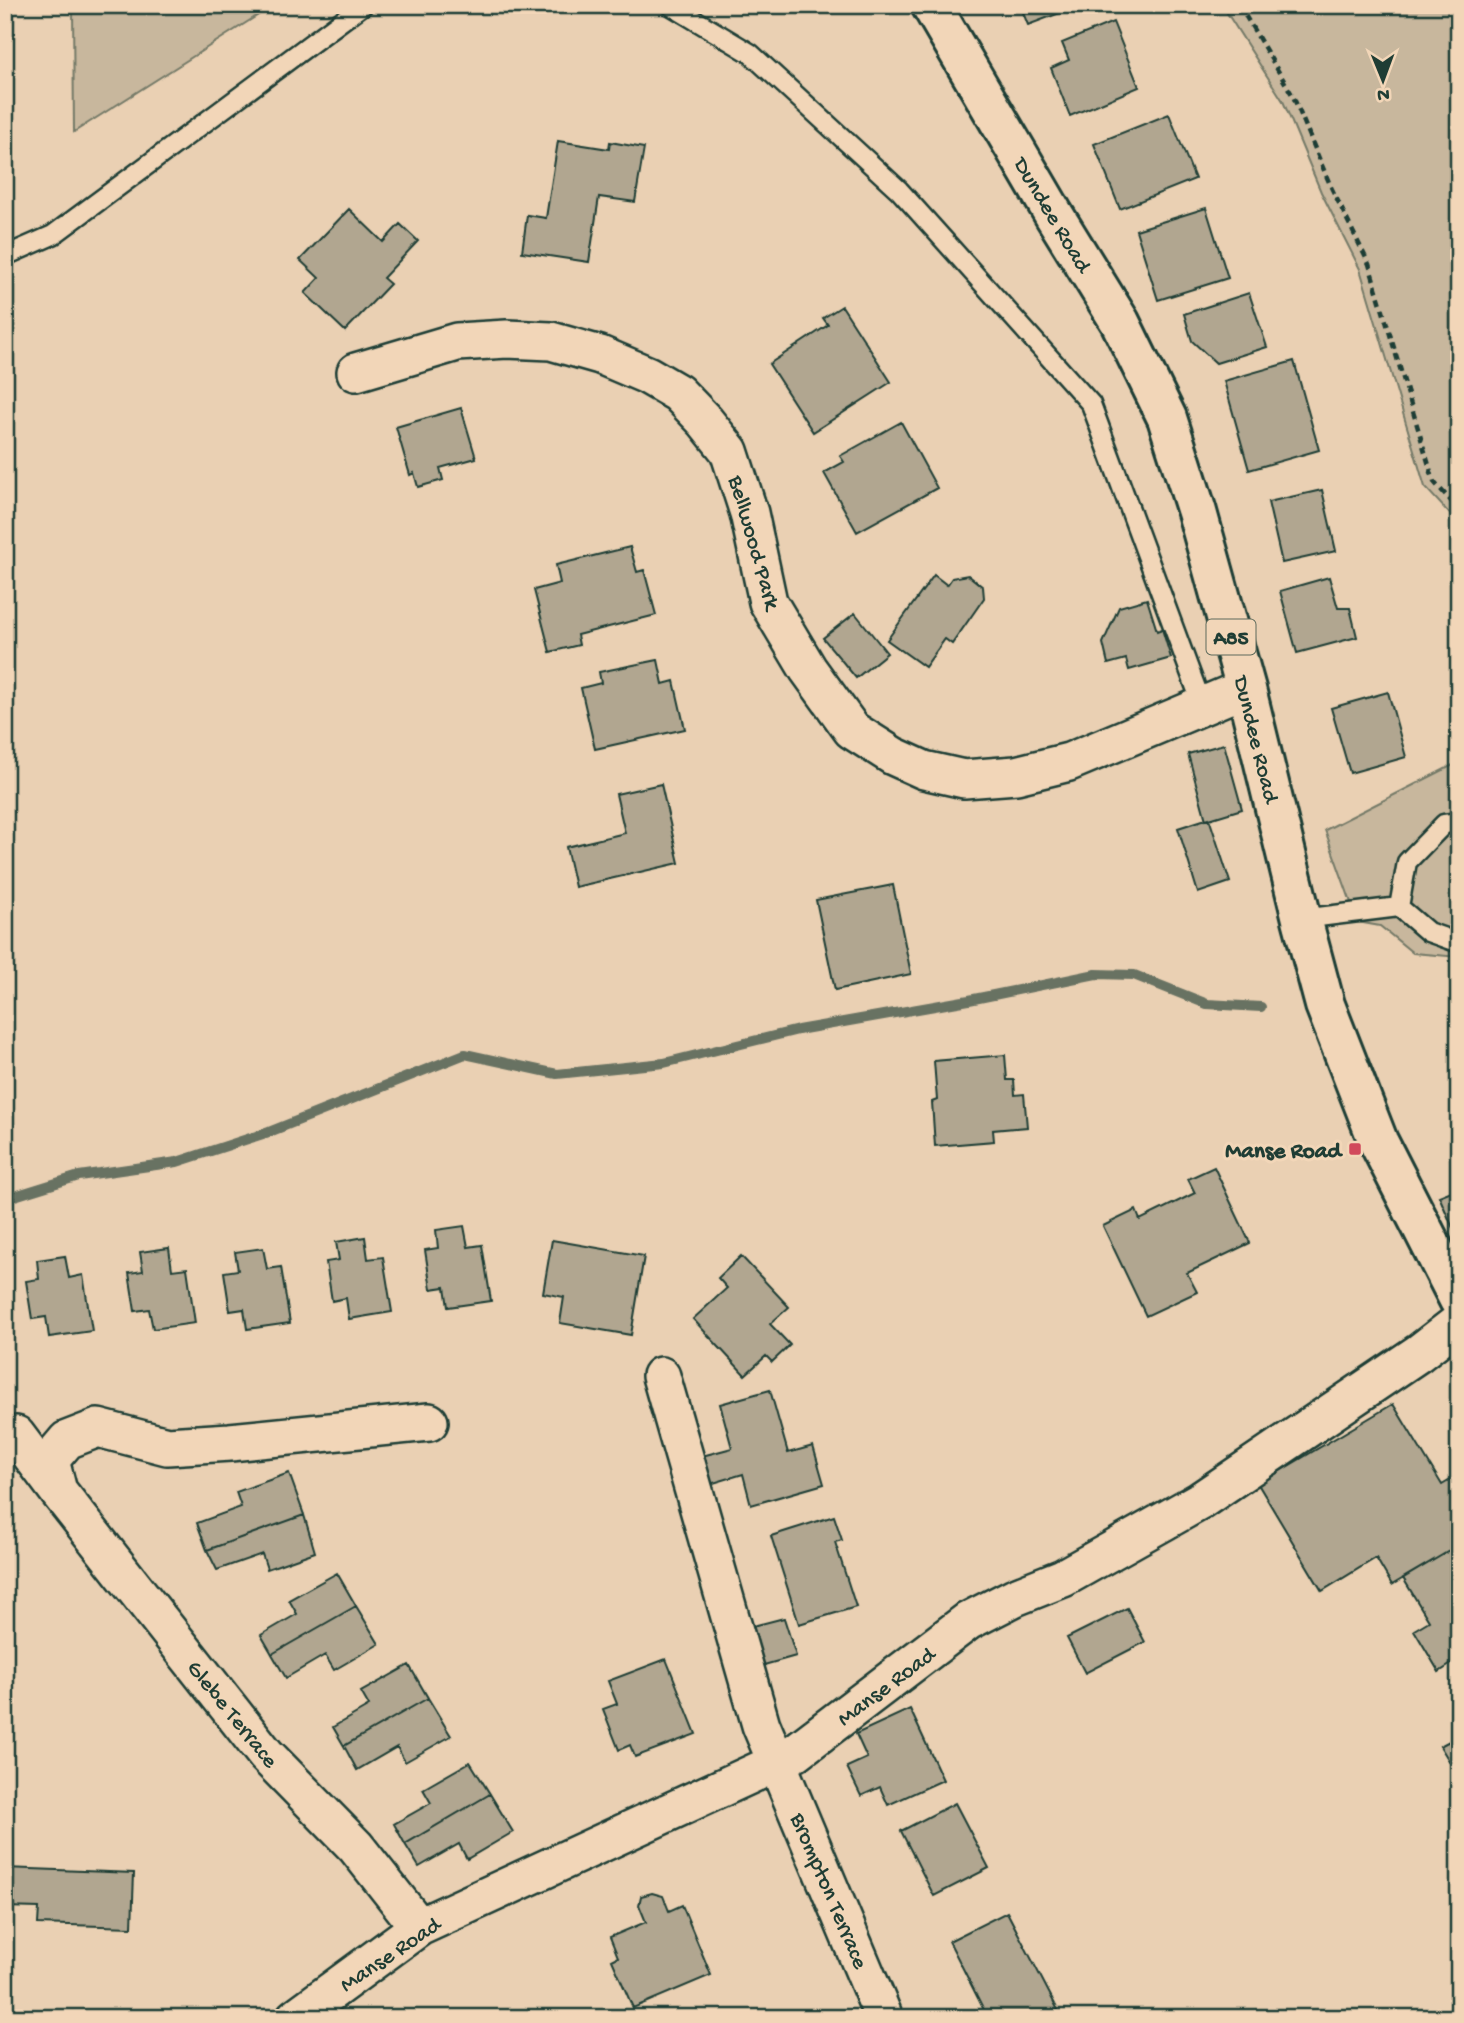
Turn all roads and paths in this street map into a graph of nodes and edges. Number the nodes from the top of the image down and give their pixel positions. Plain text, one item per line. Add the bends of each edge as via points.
1 (363, 5) edge
2 (670, 5) edge
3 (931, 5) edge
4 (1239, 5) edge
5 (5, 256) edge
6 (356, 372) dead end
7 (1459, 510) edge
8 (1246, 689) junction
9 (1203, 707) junction
10 (1459, 822) edge
11 (1399, 907) junction
12 (1302, 919) junction
13 (1459, 943) edge
14 (1459, 1300) edge
15 (1459, 1322) edge
16 (662, 1376) dead end
17 (429, 1422) dead end
18 (16, 1435) dead end
19 (58, 1491) junction
20 (778, 1762) junction
21 (419, 1927) junction
22 (295, 2018) edge
23 (884, 2018) edge

1 - 5 lane via 53,235
2 - 9 lane via 750,53 899,190 1091,404
3 - 8 main road, Dundee Road / A85 via 1120,322 1167,418
4 - 7 path via 1293,96 1369,264 1434,482
6 - 9 street, Bellwood Park via 457,342 551,341 600,355 678,393 729,451 749,513 768,602 808,669 852,730 924,771 964,779 1016,775 1069,762
8 - 9 street, Bellwood Park
8 - 12 main road, Dundee Road / A85
10 - 11 lane via 1444,824 1407,862
11 - 12 lane
11 - 13 lane via 1428,932
12 - 14 main road, Dundee Road / A85 via 1325,1005 1378,1141
15 - 20 street, Manse Road via 1200,1501 1063,1578 968,1621
16 - 20 street, Brompton Terrace via 761,1725
17 - 19 street, Glebe Terrace via 167,1446 98,1428 67,1440 50,1460
18 - 19 street, Glebe Terrace
19 - 21 street, Glebe Terrace via 266,1755 356,1847
20 - 21 street, Manse Road
20 - 23 street, Brompton Terrace
21 - 22 street, Manse Road

